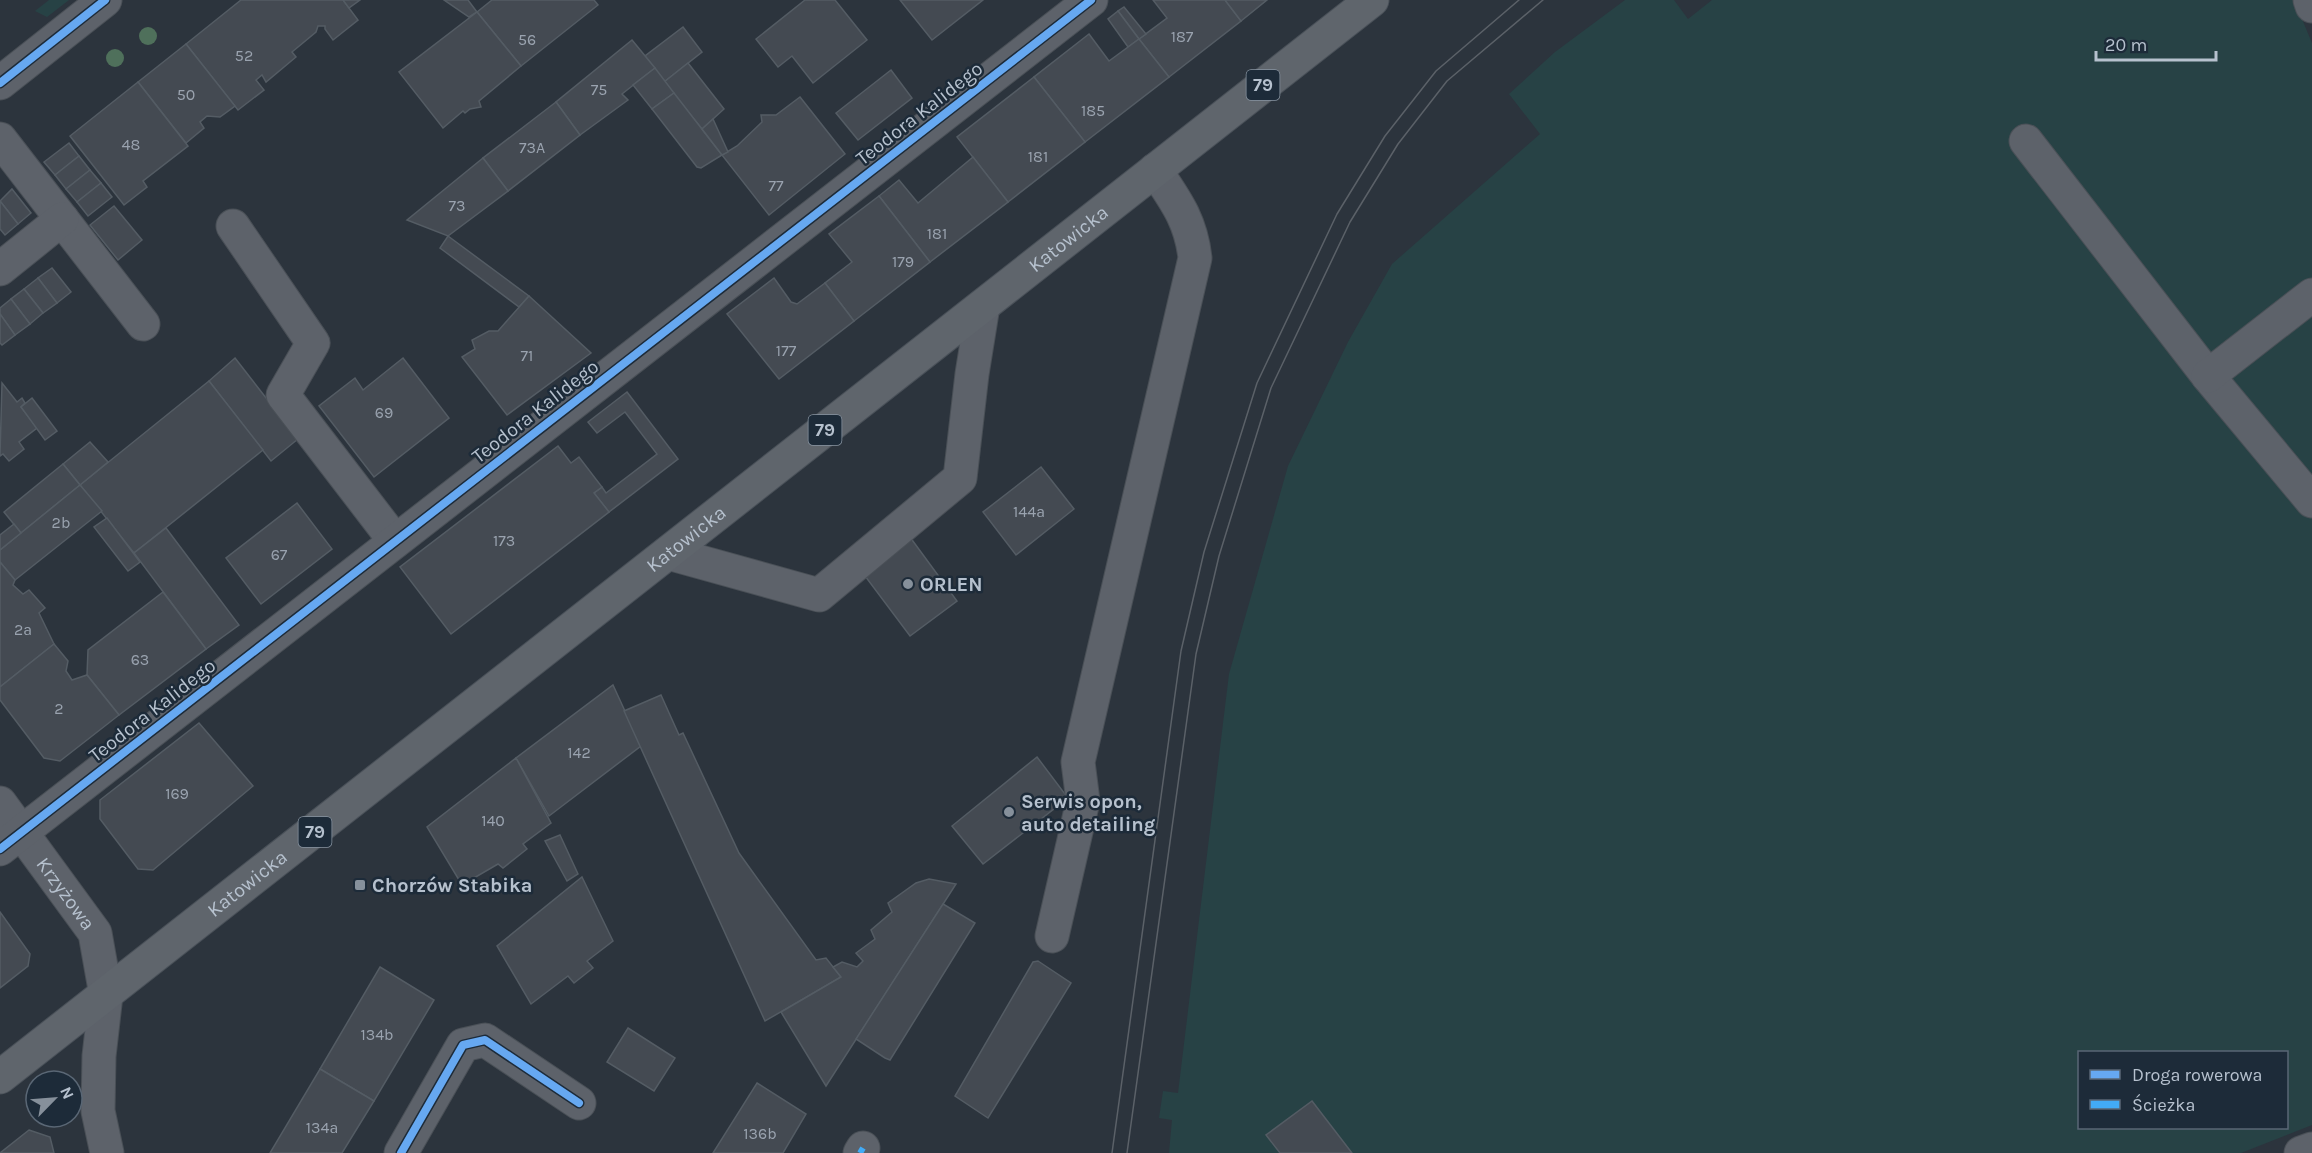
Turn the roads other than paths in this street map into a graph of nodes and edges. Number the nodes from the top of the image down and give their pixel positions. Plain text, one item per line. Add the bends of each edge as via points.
1 (105, 0) edge
2 (1091, 0) edge
3 (1372, 0) edge
4 (2310, 0) edge
5 (2312, 6) edge
6 (0, 83) edge
7 (0, 139) edge
8 (2026, 141) dead end
9 (1155, 170) junction
10 (62, 219) junction
11 (233, 226) dead end
12 (0, 269) edge
13 (2312, 295) edge
14 (983, 306) junction
15 (143, 324) dead end
16 (2208, 376) junction
17 (2312, 501) edge
18 (395, 541) junction
19 (668, 553) junction
20 (0, 803) edge
21 (11, 840) edge
22 (1052, 936) dead end
23 (106, 995) junction
24 (0, 1077) edge
25 (579, 1103) dead end
26 (2312, 1149) edge
27 (108, 1153) edge
28 (401, 1153) edge
29 (2301, 1153) edge

1 - 6 street
2 - 18 street, Teodora Kalidego
3 - 9 main road, Katowicka / 79
4 - 5 street
7 - 10 street
8 - 16 street
9 - 14 main road, Katowicka / 79
9 - 22 street via 1181,208 1192,233 1195,258 1078,762 1083,801
10 - 12 street
10 - 15 street
11 - 18 street via 313,343 283,395
13 - 16 street
14 - 19 main road, Katowicka / 79
14 - 19 street via 960,478 819,595
16 - 17 street
18 - 21 street, Teodora Kalidego
19 - 23 main road, Katowicka / 79
20 - 21 street, Krzyżowa
21 - 23 street, Krzyżowa via 95,933
23 - 24 main road, Katowicka / 79
23 - 27 street, Krzyżowa via 98,1111
25 - 28 street via 485,1040 463,1045
26 - 29 street

